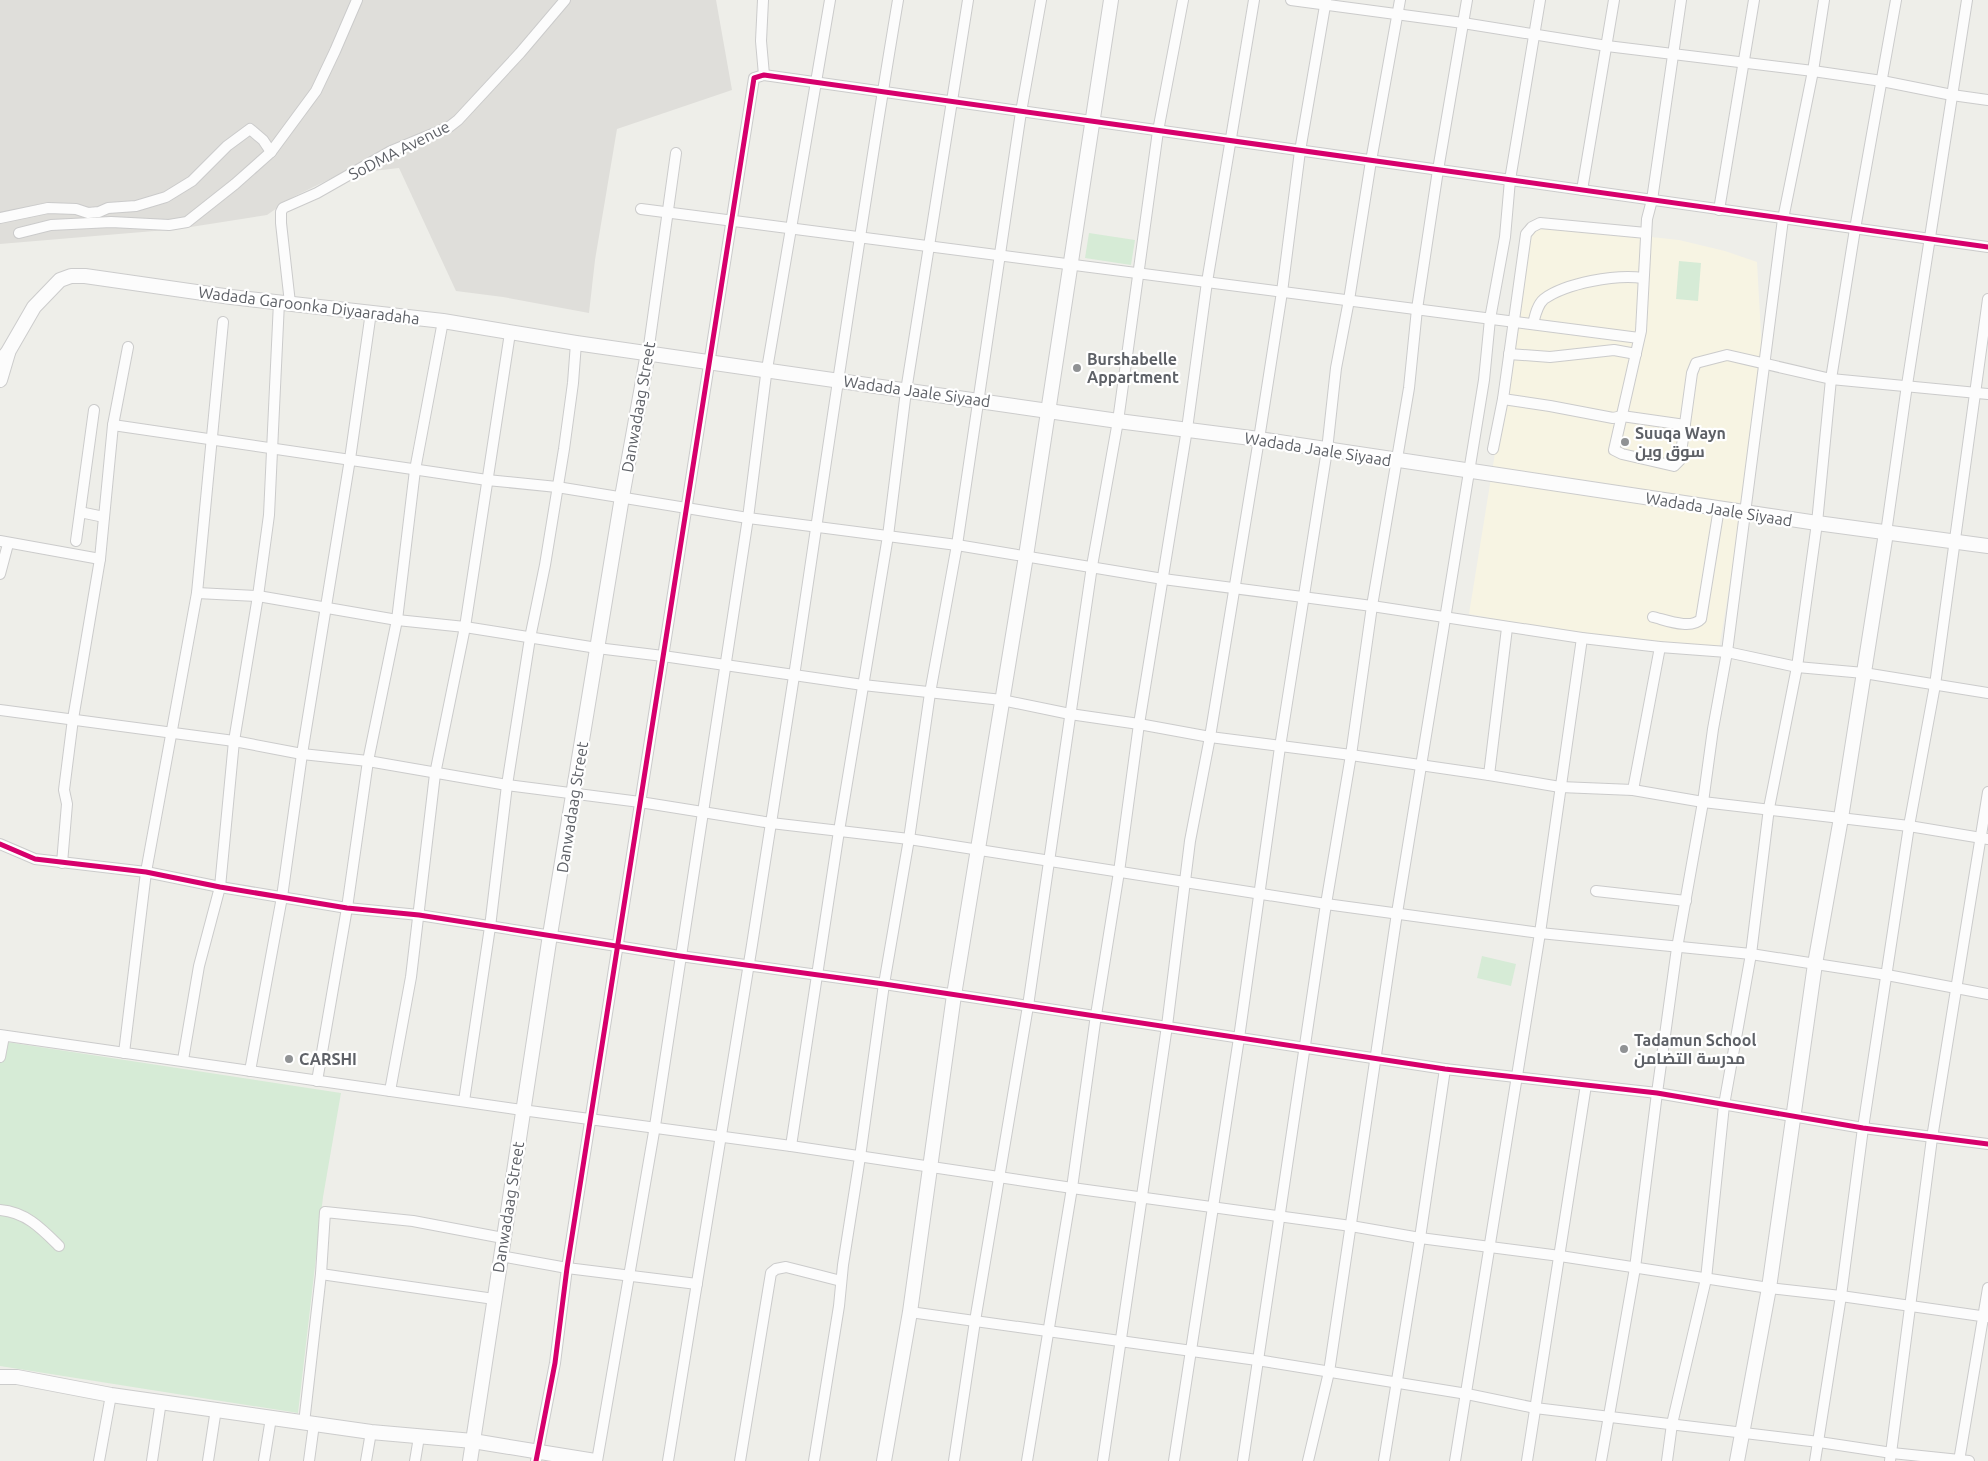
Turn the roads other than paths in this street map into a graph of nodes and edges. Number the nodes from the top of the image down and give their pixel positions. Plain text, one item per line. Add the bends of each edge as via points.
1 (357, 0) edge
2 (564, 0) edge
3 (763, 0) edge
4 (830, 0) edge
5 (898, 0) edge
6 (968, 0) edge
7 (1041, 0) edge
8 (1111, 0) edge
9 (1183, 0) edge
10 (1254, 0) edge
11 (1291, 0) edge
12 (1400, 0) edge
13 (1467, 0) edge
14 (1540, 0) edge
15 (1614, 0) edge
16 (1681, 0) edge
17 (1754, 0) edge
18 (1824, 0) edge
19 (1896, 0) edge
20 (1967, 0) edge
21 (1326, 2) edge
22 (1398, 15) junction
23 (1463, 23) junction
24 (1536, 34) junction
25 (1607, 46) junction
26 (1673, 54) junction
27 (1744, 63) junction
28 (1813, 71) junction
29 (764, 75) junction
30 (1882, 81) junction
31 (817, 83) junction
32 (882, 92) junction
33 (1952, 95) junction
34 (1988, 100) edge
35 (951, 102) junction
36 (1021, 112) junction
37 (1092, 122) junction
38 (1158, 131) junction
39 (1232, 141) junction
40 (1300, 151) junction
41 (272, 152) junction
42 (676, 153) dead end
43 (1371, 161) junction
44 (1438, 170) junction
45 (1510, 180) junction
46 (1582, 190) junction
47 (1652, 200) junction
48 (641, 209) dead end
49 (1719, 210) junction
50 (667, 212) junction
51 (0, 218) edge
52 (1783, 218) junction
53 (731, 220) junction
54 (792, 228) junction
55 (1855, 228) junction
56 (1646, 232) junction
57 (19, 233) dead end
58 (860, 237) junction
59 (1930, 239) junction
60 (928, 246) junction
61 (1988, 247) edge
62 (1000, 255) junction
63 (1071, 264) junction
64 (1138, 273) junction
65 (1643, 278) junction
66 (1207, 282) junction
67 (1282, 292) junction
68 (1988, 299) edge
69 (1349, 300) junction
70 (284, 302) junction
71 (1418, 309) junction
72 (371, 312) junction
73 (1490, 318) junction
74 (443, 321) junction
75 (222, 322) dead end
76 (1514, 322) junction
77 (1533, 324) junction
78 (510, 333) junction
79 (1639, 338) junction
80 (576, 343) junction
81 (128, 347) dead end
82 (648, 353) junction
83 (1509, 354) junction
84 (1636, 354) junction
85 (4, 357) edge
86 (708, 362) junction
87 (1763, 363) junction
88 (767, 370) junction
89 (1831, 379) junction
90 (0, 380) edge
91 (839, 381) junction
92 (1907, 385) junction
93 (906, 391) junction
94 (1976, 392) junction
95 (1988, 394) edge
96 (1503, 399) junction
97 (978, 400) junction
98 (94, 410) dead end
99 (1048, 410) junction
100 (1622, 416) junction
101 (1118, 421) junction
102 (113, 425) junction
103 (1685, 425) junction
104 (1187, 429) junction
105 (210, 439) junction
106 (1259, 439) junction
107 (272, 449) junction
108 (1493, 449) dead end
109 (1327, 450) junction
110 (350, 459) junction
111 (1398, 461) junction
112 (415, 470) junction
113 (1468, 472) junction
114 (487, 480) junction
115 (557, 487) junction
116 (622, 497) junction
117 (686, 508) junction
118 (1718, 508) junction
119 (80, 512) junction
120 (1745, 512) junction
121 (104, 517) junction
122 (748, 518) junction
123 (1817, 523) junction
124 (816, 528) junction
125 (1886, 533) junction
126 (888, 536) junction
127 (76, 541) dead end
128 (4, 542) edge
129 (1955, 542) junction
130 (957, 545) junction
131 (1988, 546) edge
132 (1026, 556) junction
133 (100, 559) junction
134 (1092, 566) junction
135 (0, 574) edge
136 (1163, 579) junction
137 (1234, 588) junction
138 (197, 593) junction
139 (258, 596) junction
140 (1304, 598) junction
141 (1372, 606) junction
142 (326, 608) junction
143 (1653, 617) dead end
144 (1446, 619) junction
145 (397, 620) junction
146 (465, 627) junction
147 (1507, 628) junction
148 (530, 638) junction
149 (1582, 638) junction
150 (1660, 647) junction
151 (597, 648) junction
152 (1727, 652) junction
153 (662, 656) junction
154 (725, 665) junction
155 (1797, 666) junction
156 (1864, 672) junction
157 (794, 674) junction
158 (863, 685) junction
159 (1935, 685) junction
160 (930, 693) junction
161 (1988, 693) edge
162 (1002, 700) junction
163 (0, 710) edge
164 (1070, 714) junction
165 (73, 719) junction
166 (1139, 724) junction
167 (170, 733) junction
168 (1210, 737) junction
169 (234, 741) junction
170 (1280, 747) junction
171 (302, 754) junction
172 (1351, 755) junction
173 (368, 761) junction
174 (1421, 765) junction
175 (436, 774) junction
176 (1489, 775) junction
177 (507, 785) junction
178 (1560, 787) junction
179 (1633, 790) junction
180 (1988, 792) edge
181 (574, 793) junction
182 (640, 802) junction
183 (1704, 802) junction
184 (1769, 808) junction
185 (702, 812) junction
186 (1841, 818) junction
187 (771, 823) junction
188 (1909, 826) junction
189 (839, 831) junction
190 (1984, 838) edge
191 (909, 839) junction
192 (0, 844) edge
193 (979, 850) junction
194 (1049, 860) junction
195 (62, 863) junction
196 (146, 872) junction
197 (1119, 872) junction
198 (1184, 881) junction
199 (220, 887) junction
200 (1596, 891) dead end
201 (1258, 894) junction
202 (282, 897) junction
203 (1686, 901) junction
204 (1326, 904) junction
205 (347, 908) junction
206 (1397, 913) junction
207 (419, 915) junction
208 (490, 927) junction
209 (1540, 933) junction
210 (550, 936) junction
211 (617, 946) junction
212 (1677, 948) junction
213 (1751, 954) junction
214 (680, 956) junction
215 (748, 964) junction
216 (1815, 964) junction
217 (818, 975) junction
218 (1887, 975) junction
219 (884, 984) junction
220 (1957, 988) junction
221 (1988, 994) edge
222 (954, 995) junction
223 (1028, 1006) junction
224 (1096, 1015) junction
225 (1167, 1026) junction
226 (2, 1035) edge
227 (1239, 1038) junction
228 (1304, 1048) junction
229 (124, 1053) junction
230 (0, 1058) edge
231 (1375, 1058) junction
232 (183, 1060) junction
233 (1445, 1068) junction
234 (250, 1071) junction
235 (1516, 1077) junction
236 (317, 1081) junction
237 (1586, 1086) junction
238 (390, 1092) junction
239 (1657, 1093) junction
240 (464, 1101) junction
241 (1724, 1105) junction
242 (522, 1110) junction
243 (1792, 1116) junction
244 (591, 1118) junction
245 (655, 1126) junction
246 (1863, 1128) junction
247 (721, 1136) junction
248 (1932, 1138) junction
249 (1988, 1144) edge
250 (791, 1146) junction
251 (860, 1157) junction
252 (930, 1167) junction
253 (1000, 1177) junction
254 (1072, 1188) junction
255 (1142, 1197) junction
256 (1212, 1207) junction
257 (0, 1210) edge
258 (1278, 1217) junction
259 (1351, 1226) junction
260 (503, 1238) junction
261 (1420, 1238) junction
262 (59, 1246) dead end
263 (1488, 1247) junction
264 (500, 1256) junction
265 (1560, 1256) junction
266 (567, 1268) junction
267 (1635, 1268) junction
268 (320, 1274) junction
269 (628, 1274) junction
270 (1706, 1279) junction
271 (841, 1281) junction
272 (697, 1284) junction
273 (1769, 1288) junction
274 (1988, 1288) edge
275 (1841, 1296) junction
276 (494, 1299) junction
277 (1912, 1307) junction
278 (910, 1312) junction
279 (1986, 1317) edge
280 (975, 1321) junction
281 (1050, 1332) junction
282 (1120, 1341) junction
283 (1192, 1350) junction
284 (1257, 1360) junction
285 (1329, 1372) junction
286 (0, 1377) edge
287 (1397, 1382) junction
288 (1467, 1394) junction
289 (111, 1395) junction
290 (161, 1402) junction
291 (1535, 1408) junction
292 (216, 1409) junction
293 (1608, 1416) junction
294 (271, 1418) junction
295 (309, 1423) junction
296 (1672, 1424) junction
297 (371, 1432) junction
298 (1742, 1433) junction
299 (419, 1437) junction
300 (473, 1441) junction
301 (1819, 1442) junction
302 (537, 1456) edge
303 (1891, 1457) edge
304 (1963, 1460) edge
305 (99, 1461) edge
306 (152, 1461) edge
307 (208, 1461) edge
308 (264, 1461) edge
309 (309, 1461) edge
310 (366, 1461) edge
311 (415, 1461) edge
312 (470, 1461) edge
313 (596, 1461) edge
314 (668, 1461) edge
315 (740, 1461) edge
316 (814, 1461) edge
317 (884, 1461) edge
318 (954, 1461) edge
319 (1027, 1461) edge
320 (1103, 1461) edge
321 (1174, 1461) edge
322 (1243, 1461) edge
323 (1308, 1461) edge
324 (1384, 1461) edge
325 (1456, 1461) edge
326 (1527, 1461) edge
327 (1601, 1461) edge
328 (1667, 1461) edge
329 (1737, 1461) edge
330 (1815, 1461) edge

1 - 41 street via 316,91
2 - 70 street, SoDMA Avenue via 520,53 449,127 391,152 283,208
3 - 29 street via 761,41
4 - 31 street
5 - 32 street
6 - 35 street
7 - 36 street
8 - 37 street
9 - 38 street
10 - 39 street
11 - 21 street
12 - 22 street
13 - 23 street
14 - 24 street
15 - 25 street
16 - 26 street
17 - 27 street
18 - 28 street
19 - 30 street
20 - 33 street
21 - 22 street
21 - 40 street
22 - 23 street
22 - 43 street
23 - 24 street
23 - 44 street
24 - 25 street
24 - 45 street
25 - 26 street
25 - 46 street
26 - 27 street
26 - 47 street
27 - 28 street
27 - 49 street
28 - 30 street
28 - 52 street
29 - 31 street
29 - 53 street via 754,78
30 - 33 street
30 - 55 street
31 - 32 street
31 - 54 street
32 - 35 street
32 - 58 street
33 - 34 street
33 - 59 street
35 - 36 street
35 - 60 street
36 - 37 street
36 - 62 street
37 - 38 street
37 - 63 street
38 - 39 street
38 - 64 street
39 - 40 street
39 - 66 street
40 - 43 street
40 - 67 street
41 - 51 street via 250,129 227,146 192,181 166,197 99,212 48,208
41 - 57 street via 187,222 169,225 111,222 51,225
42 - 50 street, Danwadaag Street
43 - 44 street
43 - 69 street
44 - 45 street
44 - 71 street
45 - 46 street
45 - 73 street via 1505,237
46 - 47 street
47 - 49 street
47 - 56 street
48 - 50 street
49 - 52 street
50 - 53 street
50 - 82 street, Danwadaag Street
52 - 55 street
52 - 87 street
53 - 54 street
53 - 86 street
54 - 58 street
54 - 88 street
55 - 59 street
55 - 89 street
56 - 65 street
56 - 76 street via 1540,223 1532,227 1526,234
58 - 60 street
58 - 91 street
59 - 61 street
59 - 92 street
60 - 62 street
60 - 93 street
62 - 63 street
62 - 97 street
63 - 64 street
63 - 99 street
64 - 66 street
64 - 101 street
65 - 77 street via 1617,277 1568,288 1544,300 1538,307
65 - 79 street
66 - 67 street
66 - 104 street
67 - 69 street
67 - 106 street
68 - 94 street
69 - 71 street
69 - 109 street via 1336,368
70 - 72 street, Wadada Garoonka Diyaaradaha
70 - 85 street, Wadada Garoonka Diyaaradaha via 71,276 60,280 34,307
70 - 107 street
71 - 73 street
71 - 111 street
72 - 74 street, Wadada Garoonka Diyaaradaha
72 - 110 street
73 - 76 street
73 - 113 street via 1484,380
74 - 78 street, Wadada Garoonka Diyaaradaha
74 - 112 street
75 - 105 street
76 - 77 street
76 - 83 street
77 - 79 street
78 - 80 street, Wadada Garoonka Diyaaradaha
78 - 114 street
79 - 84 street
80 - 82 street, Wadada Garoonka Diyaaradaha
80 - 115 street via 566,440
81 - 102 street
82 - 86 street, Wadada Jaale Siyaad
82 - 116 street, Danwadaag Street
83 - 84 street via 1550,356 1614,350
83 - 96 street
84 - 100 street
85 - 90 street, Wadada Garoonka Diyaaradaha
86 - 88 street, Wadada Jaale Siyaad
86 - 117 street
87 - 89 street
87 - 103 street via 1728,355 1696,363
87 - 120 street
88 - 91 street, Wadada Jaale Siyaad
88 - 122 street
89 - 92 street
89 - 123 street
91 - 93 street, Wadada Jaale Siyaad
91 - 124 street
92 - 94 street
92 - 125 street
93 - 97 street, Wadada Jaale Siyaad
93 - 126 street
94 - 95 street
94 - 129 street
96 - 100 street via 1613,418
96 - 108 street
97 - 99 street, Wadada Jaale Siyaad
97 - 130 street
98 - 119 street
99 - 101 street, Wadada Jaale Siyaad
99 - 132 street
100 - 103 street
100 - 103 street via 1614,450 1674,466 1680,460
101 - 104 street, Wadada Jaale Siyaad
101 - 134 street
102 - 105 street
102 - 121 street
104 - 106 street, Wadada Jaale Siyaad
104 - 136 street
105 - 107 street
105 - 138 street
106 - 109 street, Wadada Jaale Siyaad
106 - 137 street
107 - 110 street
107 - 139 street via 269,515
109 - 111 street, Wadada Jaale Siyaad
109 - 140 street
110 - 112 street
110 - 142 street
111 - 113 street, Wadada Jaale Siyaad
111 - 141 street
112 - 114 street
112 - 145 street
113 - 118 street, Wadada Jaale Siyaad
113 - 144 street
114 - 115 street
114 - 146 street
115 - 116 street
115 - 148 street
116 - 117 street
116 - 151 street, Danwadaag Street
117 - 122 street
117 - 153 street
118 - 120 street, Wadada Jaale Siyaad
118 - 143 street via 1701,619 1689,624
119 - 121 street
119 - 127 street
120 - 123 street, Wadada Jaale Siyaad
120 - 152 street
121 - 133 street
122 - 124 street
122 - 154 street
123 - 125 street, Wadada Jaale Siyaad
123 - 155 street
124 - 126 street
124 - 157 street
125 - 129 street, Wadada Jaale Siyaad
125 - 156 street
126 - 130 street
126 - 158 street
128 - 133 street
128 - 135 street
129 - 131 street, Wadada Jaale Siyaad
129 - 159 street
130 - 132 street
130 - 160 street
132 - 134 street
132 - 162 street
133 - 165 street
134 - 136 street
134 - 164 street
136 - 137 street
136 - 166 street
137 - 140 street
137 - 168 street
138 - 139 street
138 - 167 street
139 - 142 street
139 - 169 street
140 - 141 street
140 - 170 street
141 - 144 street
141 - 172 street
142 - 145 street
142 - 171 street
144 - 147 street
144 - 174 street
145 - 146 street
145 - 173 street
146 - 148 street
146 - 175 street
147 - 149 street
147 - 176 street
148 - 151 street
148 - 177 street
149 - 150 street
149 - 178 street
150 - 152 street
150 - 179 street
151 - 153 street
151 - 181 street, Danwadaag Street
152 - 155 street
152 - 183 street
153 - 154 street
153 - 182 street
154 - 157 street
154 - 185 street
155 - 156 street
155 - 184 street
156 - 159 street
156 - 186 street
157 - 158 street
157 - 187 street
158 - 160 street
158 - 189 street
159 - 161 street
159 - 188 street
160 - 162 street
160 - 191 street
162 - 164 street
162 - 193 street
163 - 165 street
164 - 166 street
164 - 194 street
165 - 167 street
165 - 195 street via 64,790 67,804
166 - 168 street
166 - 197 street
167 - 169 street
167 - 196 street
168 - 170 street
168 - 198 street
169 - 171 street
169 - 199 street
170 - 172 street
170 - 201 street
171 - 173 street
171 - 202 street
172 - 174 street
172 - 204 street
173 - 175 street
173 - 205 street
174 - 176 street
174 - 206 street
175 - 177 street
175 - 207 street
176 - 178 street
177 - 181 street
177 - 208 street
178 - 179 street
178 - 209 street
179 - 183 street
180 - 190 street
181 - 182 street
181 - 210 street, Danwadaag Street
182 - 185 street
182 - 211 street
183 - 184 street
183 - 203 street
184 - 186 street
184 - 213 street
185 - 187 street
185 - 214 street
186 - 188 street
186 - 216 street
187 - 189 street
187 - 215 street
188 - 190 street
188 - 218 street
189 - 191 street
189 - 217 street
190 - 220 street
191 - 193 street
191 - 219 street
192 - 195 street via 35,858
193 - 194 street
193 - 222 street
194 - 197 street
194 - 223 street
195 - 196 street
196 - 199 street
196 - 229 street
197 - 198 street
197 - 224 street
198 - 201 street
198 - 225 street
199 - 202 street
199 - 232 street via 199,966
200 - 203 street
201 - 204 street
201 - 227 street
202 - 205 street
202 - 234 street
203 - 212 street
204 - 206 street
204 - 228 street
205 - 207 street
205 - 236 street
206 - 209 street
206 - 231 street
207 - 208 street
207 - 238 street
208 - 210 street
208 - 240 street
209 - 212 street
209 - 235 street
210 - 211 street
210 - 242 street, Danwadaag Street
211 - 214 street
211 - 244 street
212 - 213 street
212 - 239 street
213 - 216 street
213 - 241 street
214 - 215 street
214 - 245 street
215 - 217 street
215 - 247 street
216 - 218 street
216 - 243 street
217 - 219 street
217 - 250 street
218 - 220 street
218 - 246 street
219 - 222 street
219 - 251 street
220 - 221 street
220 - 248 street
222 - 223 street
222 - 252 street
223 - 224 street
223 - 253 street
224 - 225 street
224 - 254 street
225 - 227 street
225 - 255 street
226 - 229 street
226 - 230 street
227 - 228 street
227 - 256 street
228 - 231 street
228 - 258 street
229 - 232 street
231 - 233 street
231 - 259 street
232 - 234 street
233 - 235 street
233 - 261 street
234 - 236 street
235 - 237 street
235 - 263 street
236 - 238 street
237 - 239 street
237 - 265 street
238 - 240 street
239 - 241 street
239 - 267 street
240 - 242 street
241 - 243 street
241 - 270 street
242 - 244 street
242 - 260 street, Danwadaag Street
243 - 246 street
243 - 273 street
244 - 245 street
244 - 266 street
245 - 247 street
245 - 269 street
246 - 248 street
246 - 275 street
247 - 250 street
247 - 272 street
248 - 249 street
248 - 277 street
250 - 251 street
251 - 252 street
251 - 271 street
252 - 253 street
252 - 278 street
253 - 254 street
253 - 280 street
254 - 255 street
254 - 281 street
255 - 256 street
255 - 282 street
256 - 258 street
256 - 283 street
257 - 262 street via 9,1210 32,1220
258 - 259 street
258 - 284 street
259 - 261 street
259 - 285 street
260 - 264 street, Danwadaag Street
260 - 268 street via 413,1221 325,1212
261 - 263 street
261 - 287 street
263 - 265 street
263 - 288 street
264 - 266 street
264 - 276 street, Danwadaag Street
265 - 267 street
265 - 291 street
266 - 269 street
266 - 302 street via 555,1363
267 - 270 street
267 - 293 street
268 - 276 street
268 - 295 street
269 - 272 street
269 - 313 street
270 - 273 street
270 - 296 street
271 - 315 street via 786,1267 771,1273
271 - 316 street
272 - 314 street
273 - 275 street
273 - 298 street
274 - 279 street
275 - 277 street
275 - 301 street
276 - 300 street, Danwadaag Street
277 - 279 street
277 - 303 street
278 - 280 street
278 - 317 street
279 - 304 street
280 - 281 street
280 - 318 street
281 - 282 street
281 - 319 street
282 - 283 street
282 - 320 street
283 - 284 street
283 - 321 street
284 - 285 street
284 - 322 street
285 - 287 street
285 - 323 street
286 - 289 street via 17,1377
287 - 288 street
287 - 324 street
288 - 291 street
288 - 325 street
289 - 290 street
289 - 305 street
290 - 292 street
290 - 306 street
291 - 293 street
291 - 326 street
292 - 294 street
292 - 307 street
293 - 296 street
293 - 327 street
294 - 295 street
294 - 308 street
295 - 297 street
295 - 309 street
296 - 298 street
296 - 328 street
297 - 299 street
297 - 310 street
298 - 301 street
298 - 329 street
299 - 300 street
299 - 311 street
300 - 302 street
300 - 312 street, Danwadaag Street
301 - 303 street
301 - 330 street
302 - 313 street
303 - 304 street

